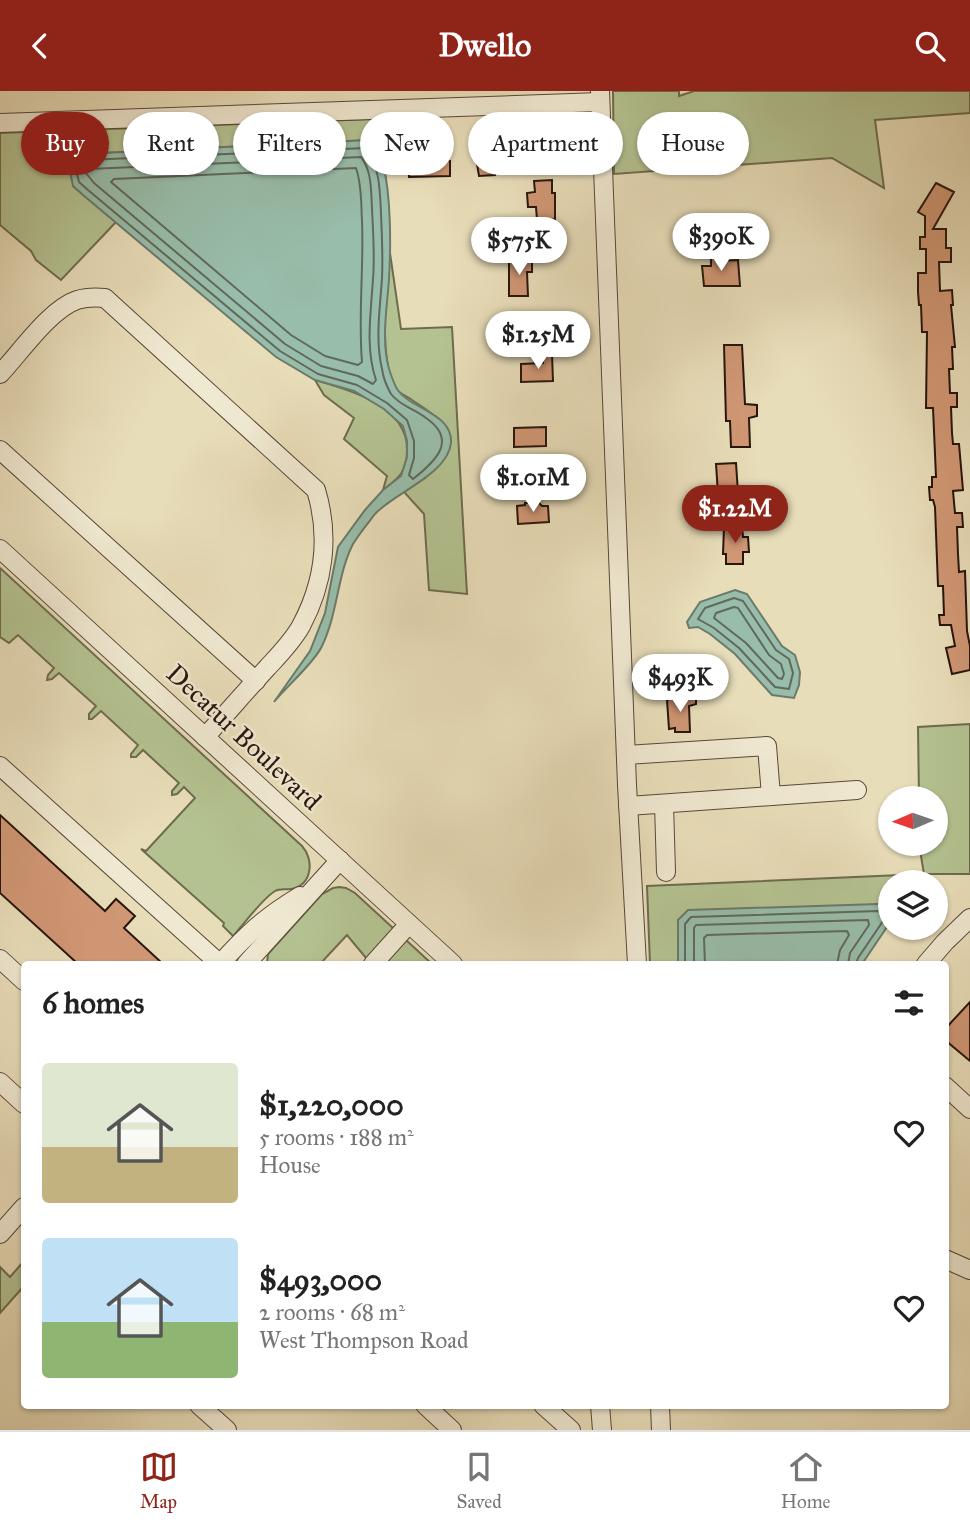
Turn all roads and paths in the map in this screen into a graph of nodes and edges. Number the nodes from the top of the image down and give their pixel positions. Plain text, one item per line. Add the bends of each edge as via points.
1 (600, 96) edge
2 (431, 100) edge
3 (0, 123) edge
4 (0, 374) edge
5 (0, 450) edge
6 (0, 549) edge
7 (256, 681) junction
8 (205, 737) junction
9 (626, 755) junction
10 (0, 766) edge
11 (857, 790) dead end
12 (771, 796) junction
13 (664, 804) junction
14 (628, 806) junction
15 (340, 860) junction
16 (666, 872) dead end
17 (315, 887) junction
18 (970, 918) edge
19 (409, 924) junction
20 (0, 959) edge
21 (217, 961) edge
22 (223, 961) edge
23 (249, 961) edge
24 (376, 961) edge
25 (450, 961) edge
26 (637, 961) edge
27 (929, 961) edge
28 (21, 978) edge
29 (0, 1082) edge
30 (949, 1090) edge
31 (21, 1101) edge
32 (970, 1109) edge
33 (21, 1210) edge
34 (0, 1234) edge
35 (949, 1261) edge
36 (970, 1271) edge
37 (204, 1409) edge
38 (429, 1409) edge
39 (547, 1409) edge
40 (600, 1409) edge
41 (660, 1409) edge
42 (227, 1430) edge
43 (452, 1430) edge
44 (571, 1430) edge
45 (602, 1430) edge
46 (661, 1430) edge

1 - 2 street
1 - 9 street
2 - 3 street
4 - 7 street via 54,315 74,301 105,298 316,490 325,543 316,587 300,628
5 - 7 street
6 - 8 street, Decatur Boulevard
7 - 8 street
8 - 15 street, Decatur Boulevard
9 - 12 street via 767,746
9 - 14 street
10 - 21 street
11 - 12 street
12 - 13 street
13 - 14 street
13 - 16 street
14 - 26 street
15 - 17 street
15 - 19 street, Decatur Boulevard
17 - 22 street via 250,931
17 - 23 street
18 - 27 street
19 - 24 street
19 - 25 street, Decatur Boulevard
20 - 28 street
29 - 31 street
30 - 32 street
33 - 34 street
35 - 36 street
37 - 42 street
38 - 43 street
39 - 44 street
40 - 45 street
41 - 46 street

